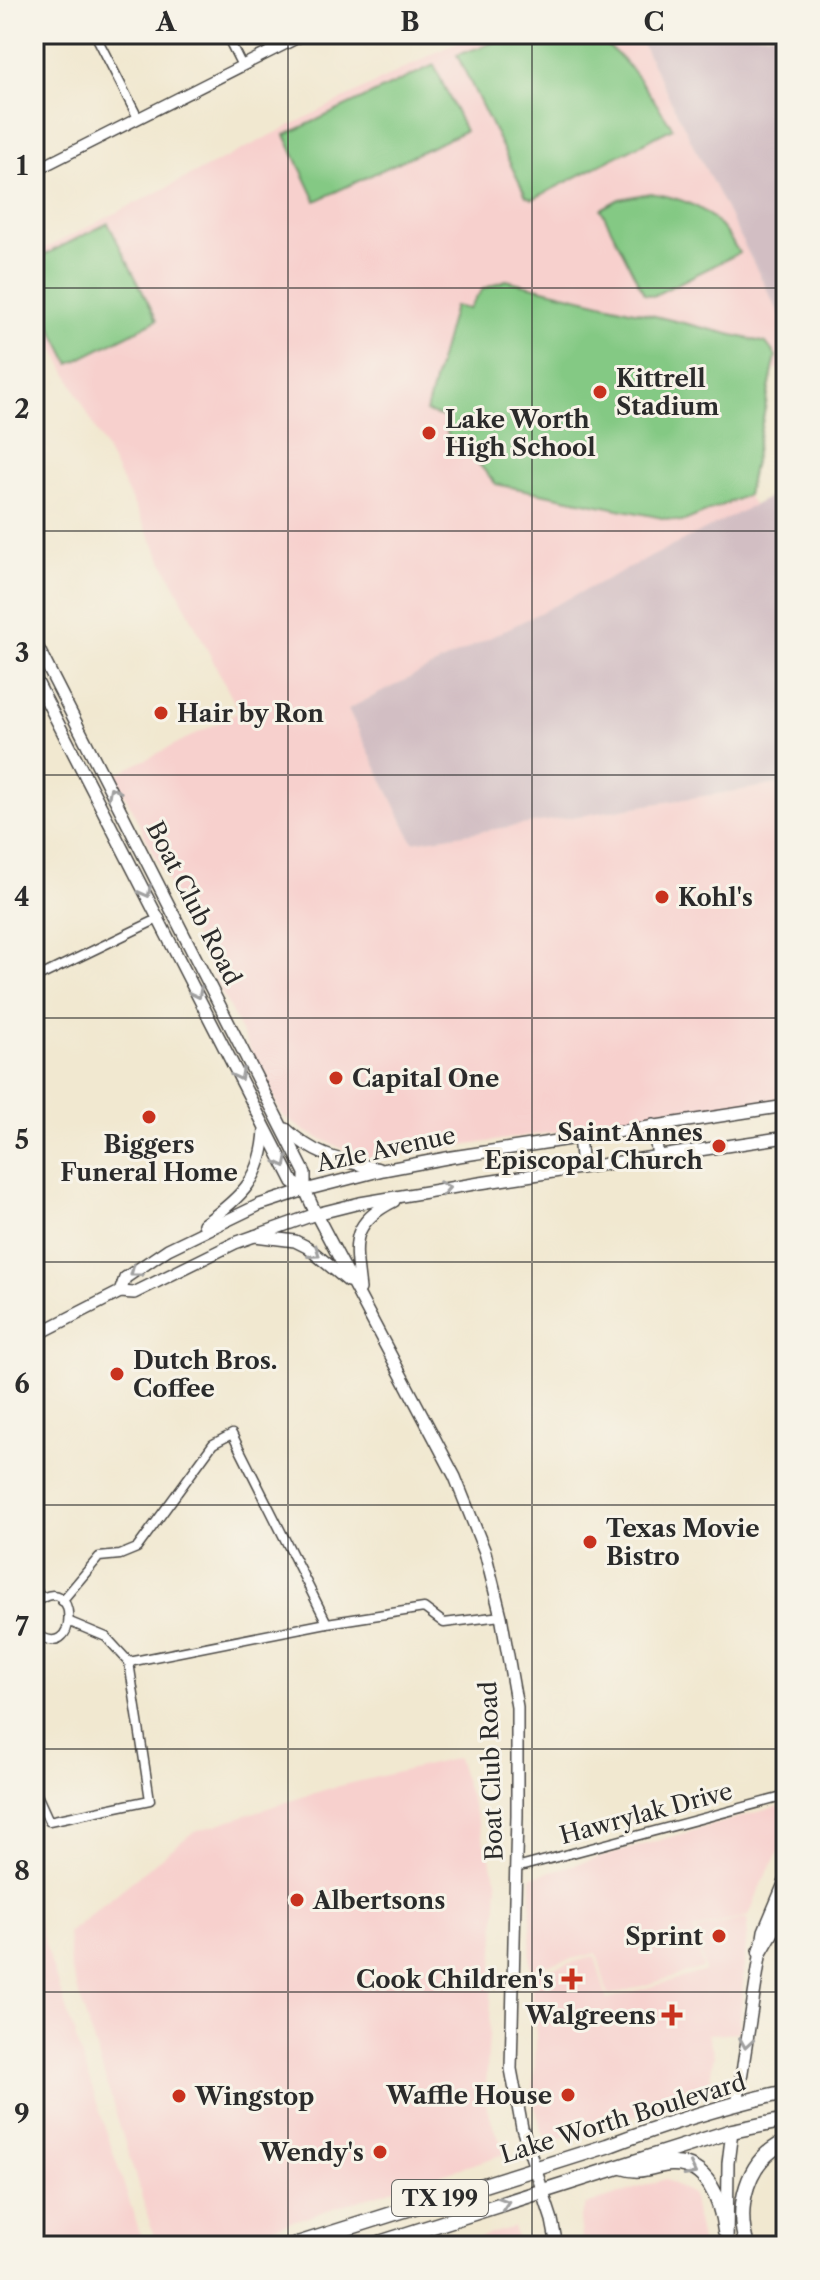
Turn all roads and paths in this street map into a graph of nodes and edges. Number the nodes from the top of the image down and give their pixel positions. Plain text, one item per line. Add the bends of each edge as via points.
1 (95, 34) edge
2 (226, 34) edge
3 (305, 34) edge
4 (242, 66) junction
5 (138, 118) junction
6 (34, 170) edge
7 (34, 640) edge
8 (34, 676) edge
9 (160, 918) junction
10 (34, 979) edge
11 (786, 1106) edge
12 (279, 1122) junction
13 (653, 1125) junction
14 (265, 1128) junction
15 (579, 1137) junction
16 (786, 1137) edge
17 (658, 1156) junction
18 (582, 1167) junction
19 (383, 1170) junction
20 (305, 1190) junction
21 (404, 1195) junction
22 (316, 1214) junction
23 (255, 1236) junction
24 (168, 1249) junction
25 (120, 1292) junction
26 (361, 1298) junction
27 (34, 1336) edge
28 (34, 1585) edge
29 (38, 1601) edge
30 (62, 1601) junction
31 (501, 1616) junction
32 (70, 1622) junction
33 (327, 1623) junction
34 (34, 1632) edge
35 (129, 1662) junction
36 (34, 1788) edge
37 (786, 1796) edge
38 (516, 1868) junction
39 (786, 1879) edge
40 (786, 1907) edge
41 (760, 1952) junction
42 (786, 2092) edge
43 (737, 2104) junction
44 (786, 2120) edge
45 (732, 2131) junction
46 (786, 2142) edge
47 (621, 2167) junction
48 (535, 2168) junction
49 (542, 2191) junction
50 (726, 2238) edge
51 (291, 2246) edge
52 (370, 2246) edge
53 (557, 2246) edge
54 (747, 2246) edge

1 - 5 street
2 - 4 street
3 - 4 street
4 - 5 street
5 - 6 street
12 -> 7 main road, Boat Club Road
8 -> 9 main road, Boat Club Road
9 - 10 street
9 -> 14 main road, Boat Club Road
11 - 13 main road, Azle Avenue
12 - 19 main road via 315,1152
12 - 20 main road, Boat Club Road via 305,1173
13 - 15 main road, Azle Avenue
13 - 17 main road
14 -> 20 main road, Boat Club Road via 293,1182
14 - 24 main road via 260,1165 249,1184 225,1209
15 - 18 main road
15 - 19 main road, Azle Avenue
16 - 17 main road, Azle Avenue
17 - 18 main road, Azle Avenue
21 -> 18 main road, Azle Avenue
19 - 20 main road, Azle Avenue
20 - 22 main road, Boat Club Road
20 - 24 main road, Azle Avenue via 259,1205
21 - 22 main road, Azle Avenue
21 - 26 main road, Azle Avenue via 369,1217 358,1231 354,1245
22 - 23 main road, Azle Avenue
22 - 26 main road, Boat Club Road
23 - 25 main road, Azle Avenue via 134,1293
23 -> 26 main road, Azle Avenue via 307,1247 348,1280
24 -> 25 main road, Azle Avenue via 125,1278
25 - 27 main road, Azle Avenue
26 - 31 main road, Boat Club Road via 460,1487 485,1552
28 - 29 street
29 - 30 street
30 - 32 street
30 - 33 street via 99,1557 137,1548 213,1444 232,1434
31 - 33 street via 444,1623 424,1608
31 - 38 main road, Boat Club Road via 517,1707
32 - 34 street via 53,1638
32 - 35 street via 106,1637
33 - 35 street
35 - 36 street via 150,1800 49,1821
37 - 38 street, Hawrylak Drive
38 - 48 main road, Boat Club Road via 511,2069
39 - 41 main road
40 - 41 highway
41 -> 43 main road
42 - 43 highway, Lake Worth Boulevard / TX 199
43 - 48 highway, Lake Worth Boulevard / TX 199
44 - 45 highway, Lake Worth Boulevard / TX 199
45 - 47 highway, Lake Worth Boulevard / TX 199
45 - 50 main road
46 - 54 highway via 765,2157 745,2190 741,2210
47 - 49 highway, Lake Worth Boulevard / TX 199
47 -> 50 highway via 638,2172 669,2164 698,2172 716,2193
48 - 49 main road, Boat Club Road
48 - 51 highway, Lake Worth Boulevard / TX 199
52 -> 49 highway, Lake Worth Boulevard / TX 199
49 - 53 main road, Boat Club Road

